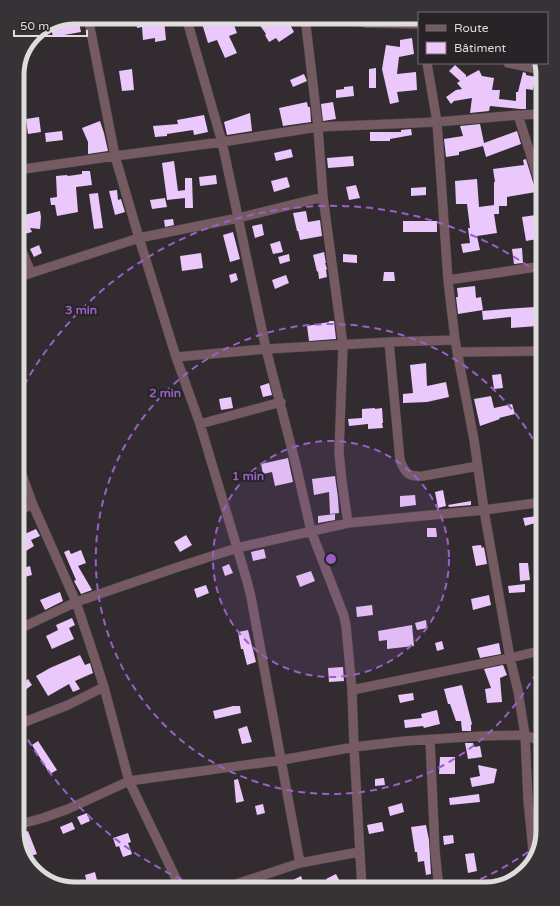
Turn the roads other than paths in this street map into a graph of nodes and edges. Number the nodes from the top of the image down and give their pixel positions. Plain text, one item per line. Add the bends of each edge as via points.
1 (89, 24) edge
2 (188, 24) edge
3 (306, 24) edge
4 (428, 64) edge
5 (513, 64) edge
6 (535, 69) edge
7 (536, 114) edge
8 (518, 115) junction
9 (437, 122) junction
10 (318, 127) junction
11 (222, 142) junction
12 (116, 156) junction
13 (24, 169) edge
14 (536, 172) edge
15 (323, 197) junction
16 (238, 218) junction
17 (139, 238) junction
18 (24, 257) edge
19 (536, 267) edge
20 (30, 273) junction
21 (24, 275) edge
22 (448, 280) junction
23 (455, 340) junction
24 (389, 342) junction
25 (342, 345) junction
26 (266, 349) junction
27 (536, 351) edge
28 (457, 352) junction
29 (176, 357) junction
30 (281, 402) junction
31 (200, 424) junction
32 (478, 466) junction
33 (24, 480) edge
34 (536, 503) edge
35 (33, 505) junction
36 (24, 508) edge
37 (484, 510) junction
38 (348, 523) junction
39 (311, 531) junction
40 (237, 548) junction
41 (76, 602) junction
42 (24, 627) edge
43 (536, 652) edge
44 (510, 658) junction
45 (104, 687) junction
46 (352, 690) junction
47 (24, 722) edge
48 (525, 735) junction
49 (536, 739) edge
50 (430, 740) junction
51 (354, 747) junction
52 (282, 760) junction
53 (129, 781) junction
54 (24, 823) edge
55 (533, 848) edge
56 (359, 852) junction
57 (300, 863) junction
58 (178, 882) edge
59 (242, 882) edge
60 (361, 882) edge
61 (438, 882) edge

1 - 12 street
2 - 11 street
3 - 10 street
4 - 9 street
5 - 6 street
7 - 8 street
8 - 9 street
8 - 14 street
9 - 10 street
9 - 22 street
10 - 11 street
10 - 15 street
11 - 12 street
11 - 16 street
12 - 13 street
12 - 17 street
15 - 16 street
15 - 25 street
16 - 17 street
16 - 26 street
17 - 20 street
17 - 29 street
18 - 20 street
19 - 22 street
20 - 21 street
22 - 23 street
23 - 24 street
23 - 28 street
24 - 25 street
24 - 32 street via 400,460 403,468 413,477
25 - 26 street
25 - 38 street via 339,452
26 - 29 street
26 - 30 street
27 - 28 street
28 - 32 street
29 - 31 street
30 - 31 street
30 - 39 street
31 - 40 street
32 - 37 street
33 - 35 street
34 - 37 street
35 - 36 street
35 - 41 street
37 - 38 street
37 - 44 street
38 - 39 street
39 - 40 street
39 - 46 street via 344,616
40 - 41 street
40 - 52 street via 248,581
41 - 42 street
41 - 45 street
43 - 44 street
44 - 46 street
44 - 48 street
45 - 47 street
45 - 53 street
46 - 51 street
48 - 49 street
48 - 50 street
48 - 55 street
50 - 51 street
50 - 61 street
51 - 52 street
51 - 56 street
52 - 53 street
52 - 57 street
53 - 54 street via 68,809
53 - 58 street
56 - 57 street
56 - 60 street
57 - 59 street

